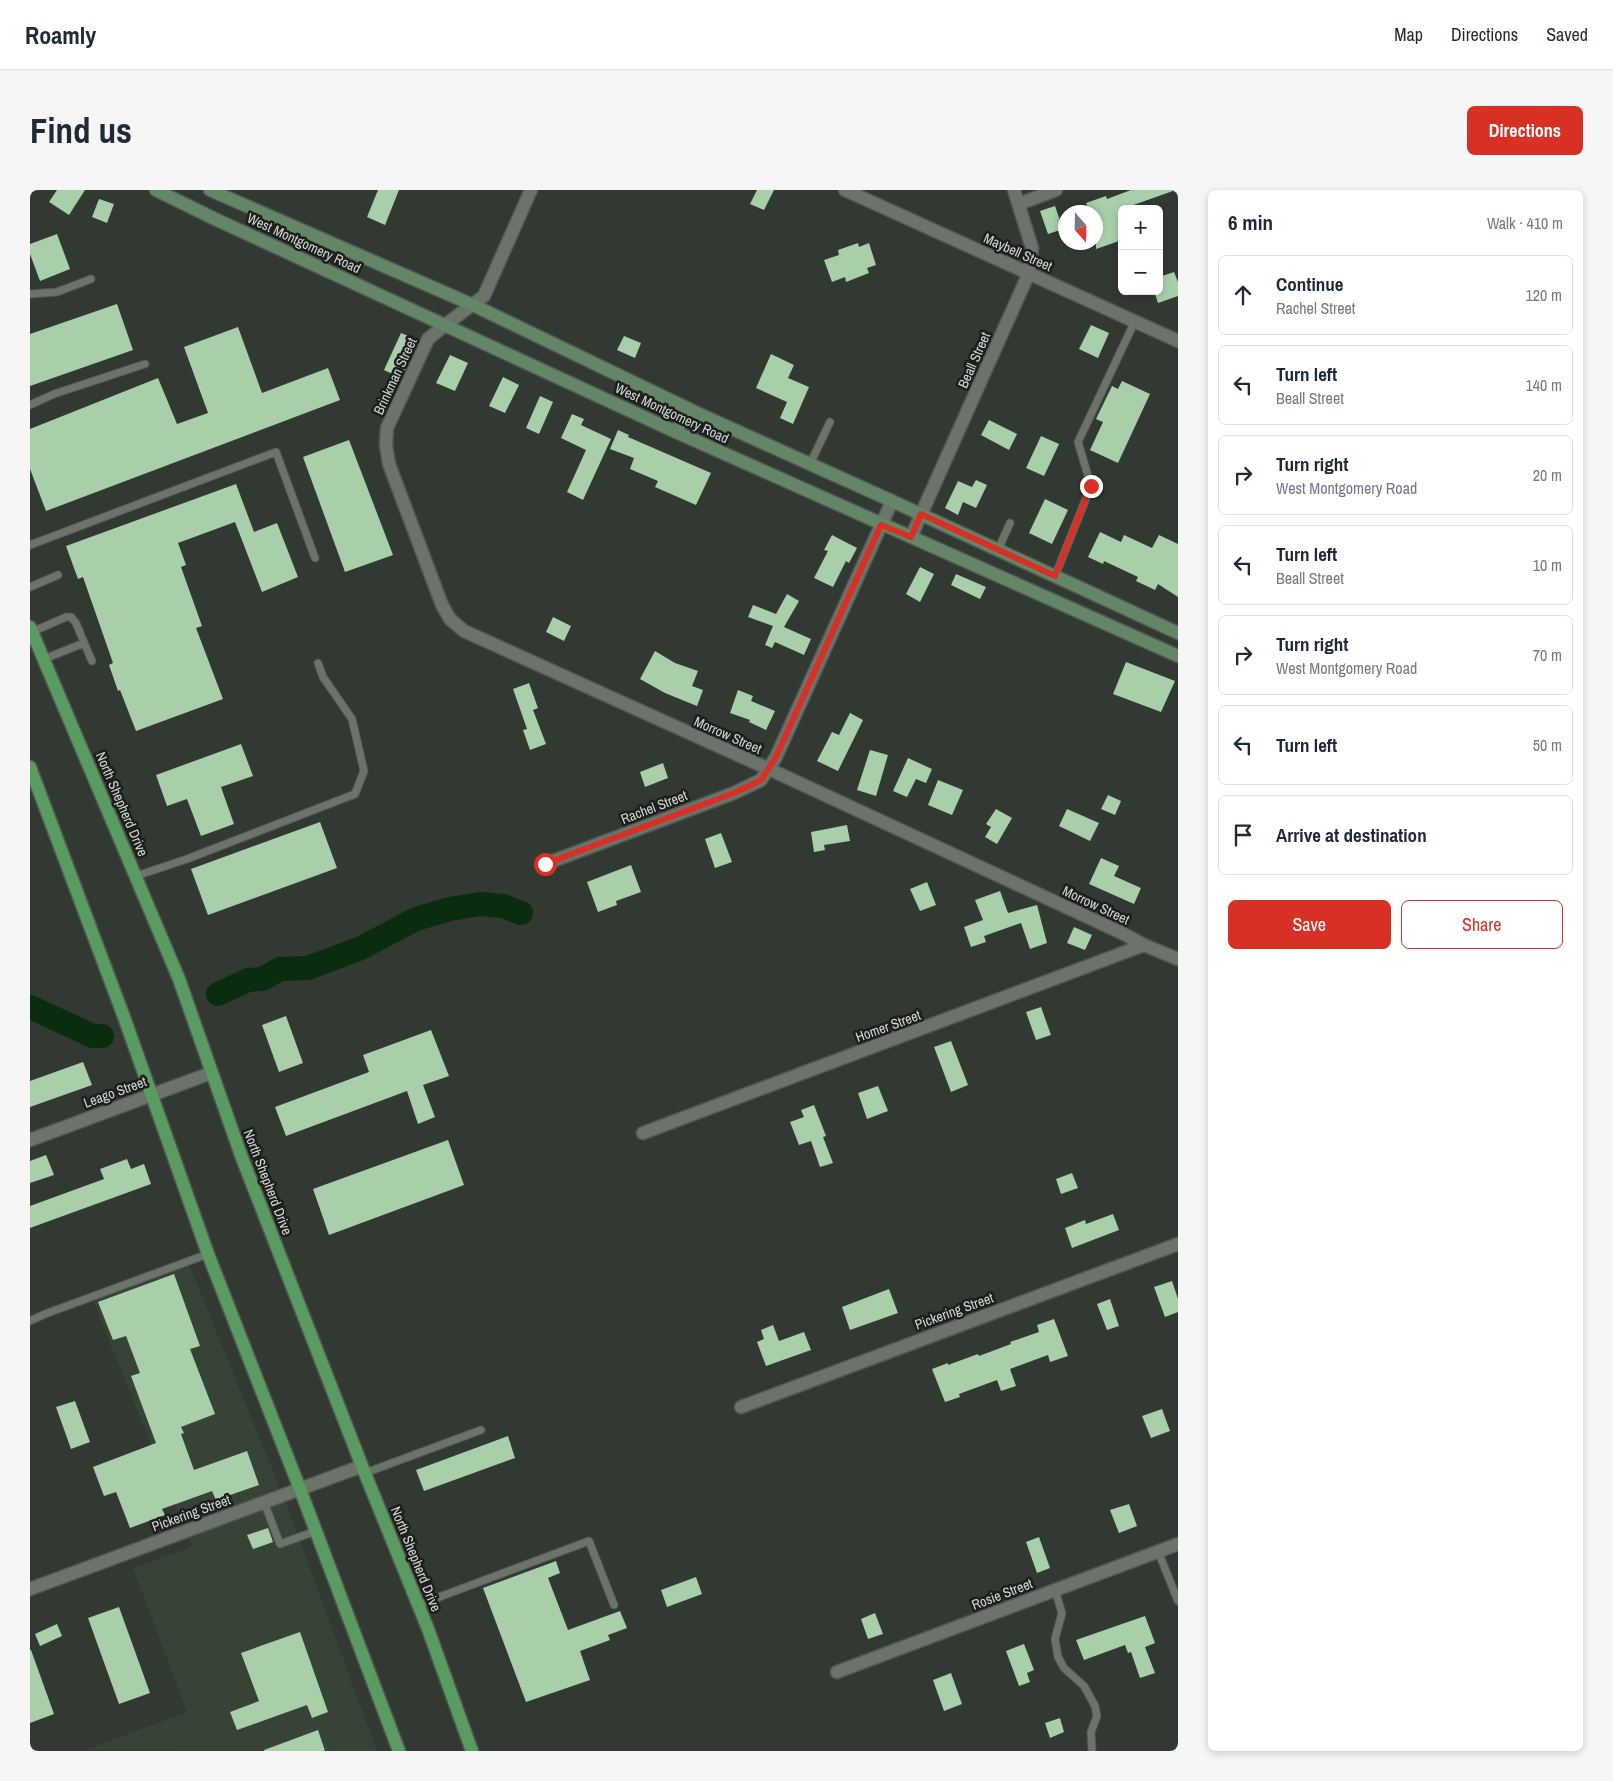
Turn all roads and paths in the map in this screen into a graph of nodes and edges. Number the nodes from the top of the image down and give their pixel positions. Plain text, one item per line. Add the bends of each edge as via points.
1 (156, 190) edge
2 (531, 190) edge
3 (845, 190) edge
4 (1014, 190) edge
5 (1056, 190) edge
6 (220, 193) edge
7 (1019, 204) junction
8 (215, 219) junction
9 (1029, 273) junction
10 (91, 279) dead end
11 (30, 294) edge
12 (473, 305) junction
13 (1135, 321) junction
14 (445, 326) junction
15 (1178, 341) edge
16 (144, 364) dead end
17 (30, 405) edge
18 (687, 408) junction
19 (830, 422) dead end
20 (676, 432) junction
21 (810, 464) junction
22 (399, 489) joint
23 (892, 501) junction
24 (921, 514) junction
25 (1010, 523) dead end
26 (881, 525) junction
27 (911, 537) junction
28 (30, 545) edge
29 (998, 550) junction
30 (316, 558) dead end
31 (58, 575) dead end
32 (1055, 576) junction
33 (30, 587) edge
34 (1101, 598) junction
35 (1092, 618) junction
36 (31, 629) edge
37 (1178, 633) edge
38 (85, 646) junction
39 (1178, 656) edge
40 (44, 659) junction
41 (92, 661) dead end
42 (318, 663) dead end
43 (30, 767) edge
44 (769, 769) junction
45 (545, 864) dead end
46 (136, 876) junction
47 (1144, 945) junction
48 (1178, 959) edge
49 (211, 1073) junction
50 (152, 1095) junction
51 (643, 1133) dead end
52 (30, 1140) edge
53 (1178, 1244) edge
54 (208, 1254) junction
55 (30, 1321) edge
56 (741, 1406) dead end
57 (481, 1430) dead end
58 (363, 1469) junction
59 (300, 1489) junction
60 (264, 1502) junction
61 (316, 1531) junction
62 (1178, 1544) edge
63 (1158, 1551) junction
64 (30, 1589) edge
65 (1055, 1590) junction
66 (1178, 1601) edge
67 (418, 1605) junction
68 (614, 1605) dead end
69 (836, 1672) dead end
70 (399, 1751) edge
71 (472, 1751) edge
72 (1092, 1751) edge

1 - 8 main road, West Montgomery Road
2 - 12 street, Brinkman Street via 484,296
3 - 9 street, Maybell Street
4 - 7 street, Beall Street
5 - 7 street
6 - 8 main road
6 - 12 main road, West Montgomery Road
7 - 9 street, Beall Street via 1032,248
8 - 14 main road, West Montgomery Road
9 - 13 street, Maybell Street
9 - 24 street, Beall Street
10 - 11 lane via 57,292
12 - 14 street, Brinkman Street
12 - 18 main road, West Montgomery Road
13 - 15 street, Maybell Street
13 - 32 lane via 1078,442 1091,486
14 - 20 main road, West Montgomery Road
14 - 22 street, Brinkman Street via 428,339 387,428 386,445
16 - 17 lane
18 - 20 main road
18 - 21 main road, West Montgomery Road
19 - 21 lane
20 - 26 main road, West Montgomery Road
21 - 23 main road, West Montgomery Road
22 - 44 street, Morrow Street via 442,605 450,619 464,631
23 - 24 main road, West Montgomery Road
23 - 26 street
24 - 27 street, Beall Street
24 - 29 main road, West Montgomery Road
25 - 29 lane
26 - 27 main road, West Montgomery Road
26 - 44 street
27 - 35 main road, West Montgomery Road
28 - 30 lane via 276,452
29 - 32 main road, West Montgomery Road
31 - 33 lane
32 - 34 main road, West Montgomery Road
34 - 35 main road
34 - 37 main road, West Montgomery Road
35 - 39 main road, West Montgomery Road
36 - 38 lane via 71,617
36 - 40 main road, North Shepherd Drive
38 - 40 lane via 79,645
38 - 41 lane
40 - 46 main road, North Shepherd Drive
42 - 46 lane via 323,677 352,720 364,771 355,794
43 - 50 main road
44 - 45 street, Rachel Street via 761,780 734,793
44 - 47 street, Morrow Street
46 - 49 main road, North Shepherd Drive via 179,979
47 - 48 street, Morrow Street
47 - 51 street, Homer Street
49 - 50 street, Leago Street
49 - 58 main road, North Shepherd Drive
50 - 52 street, Leago Street
50 - 54 main road
53 - 56 street, Pickering Street
54 - 55 lane
54 - 59 main road
57 - 58 lane
58 - 59 street, Pickering Street
58 - 67 main road, North Shepherd Drive
59 - 60 street, Pickering Street
59 - 61 main road
60 - 61 lane via 280,1544
60 - 64 street, Pickering Street
61 - 70 main road
62 - 63 street, Rosie Street
63 - 65 street, Rosie Street
63 - 66 lane
65 - 69 street, Rosie Street
65 - 72 lane via 1062,1613 1055,1639 1058,1657 1064,1668 1084,1686 1095,1706
67 - 68 lane via 589,1541
67 - 71 main road, North Shepherd Drive

